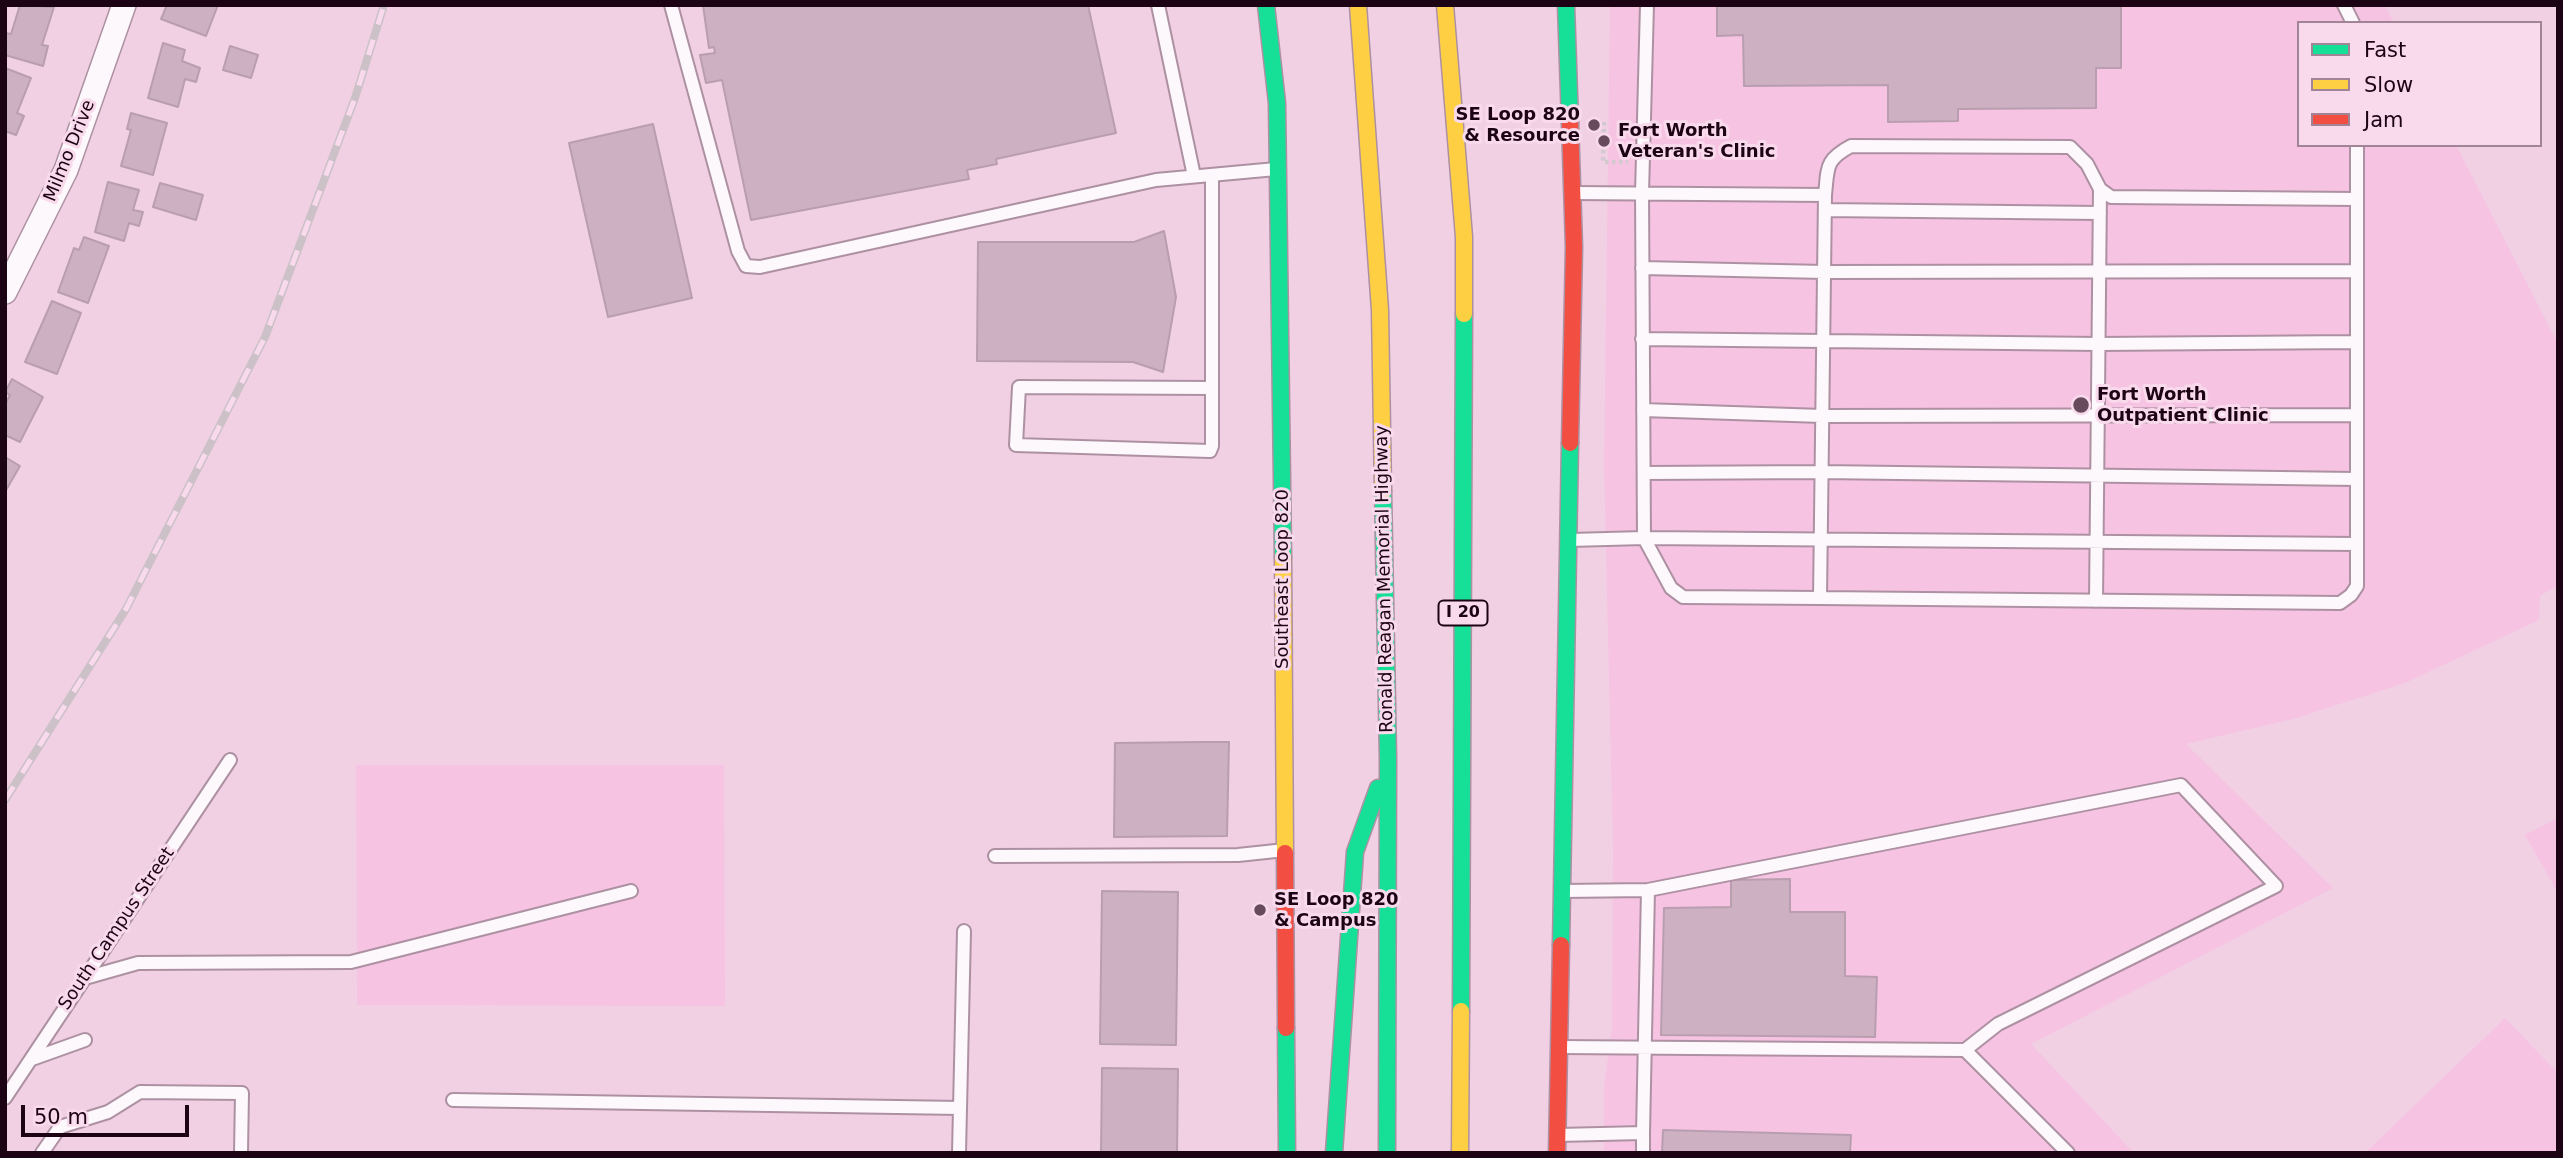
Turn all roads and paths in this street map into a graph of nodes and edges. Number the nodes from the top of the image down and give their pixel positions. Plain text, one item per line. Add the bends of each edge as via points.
1 (124, 5) edge
2 (671, 5) edge
3 (1158, 5) edge
4 (1266, 5) edge
5 (1358, 5) edge
6 (1446, 5) edge
7 (1566, 5) edge
8 (1647, 5) edge
9 (2344, 5) edge
10 (2352, 21) edge
11 (1572, 123) junction
12 (2357, 147) edge
13 (1643, 163) junction
14 (1276, 169) junction
15 (1212, 175) junction
16 (1194, 176) junction
17 (2100, 190) junction
18 (1573, 193) junction
19 (1642, 193) junction
20 (1825, 195) junction
21 (2357, 199) junction
22 (1825, 210) junction
23 (2100, 214) junction
24 (1642, 268) junction
25 (2099, 271) junction
26 (2356, 271) junction
27 (1825, 272) junction
28 (5, 292) edge
29 (1643, 339) junction
30 (1824, 340) junction
31 (2356, 342) junction
32 (2098, 344) junction
33 (1212, 388) junction
34 (1643, 410) junction
35 (2098, 414) junction
36 (2356, 415) junction
37 (1822, 416) junction
38 (1822, 472) junction
39 (1644, 473) junction
40 (2097, 478) junction
41 (2356, 479) junction
42 (1644, 538) junction
43 (1821, 538) junction
44 (1568, 540) junction
45 (2097, 543) junction
46 (2356, 544) junction
47 (1820, 598) junction
48 (2096, 601) junction
49 (1388, 759) junction
50 (230, 760) dead end
51 (1285, 850) junction
52 (995, 856) dead end
53 (1648, 890) junction
54 (631, 891) dead end
55 (1562, 891) junction
56 (964, 931) dead end
57 (85, 978) junction
58 (85, 1040) dead end
59 (1559, 1047) junction
60 (1646, 1047) junction
61 (1965, 1050) junction
62 (32, 1059) junction
63 (5, 1098) edge
64 (453, 1100) dead end
65 (960, 1108) junction
66 (1643, 1133) junction
67 (1558, 1135) junction
68 (42, 1153) edge
69 (241, 1153) edge
70 (959, 1153) edge
71 (1287, 1153) edge
72 (1334, 1153) edge
73 (1387, 1153) edge
74 (1460, 1153) edge
75 (1558, 1153) edge
76 (1643, 1153) edge
77 (2068, 1153) edge

1 - 28 street, Milmo Drive via 66,170
2 - 16 lane via 738,251 746,266 760,267 1156,180
3 - 16 lane
4 - 14 main road, Southeast Loop 820 via 1277,103
5 - 49 main road, Ronald Reagan Memorial Highway via 1380,310
6 - 74 main road, I 20 via 1464,237
7 - 11 main road
8 - 13 lane
9 - 10 lane
11 - 13 path via 1604,122 1603,162
11 - 18 main road
12 - 21 lane
13 - 19 lane
14 - 15 lane
14 - 51 main road, Southeast Loop 820 via 1281,262
15 - 16 lane
15 - 33 lane
17 - 20 lane via 2087,164 2070,147 1851,146 1828,163
17 - 21 lane via 2111,197
17 - 23 lane
18 - 19 lane
18 - 44 main road
19 - 20 lane
19 - 24 lane
20 - 22 lane
21 - 26 lane
22 - 23 lane
22 - 27 lane
23 - 25 lane
24 - 27 lane
24 - 29 lane
25 - 26 lane
25 - 27 lane
25 - 32 lane
26 - 31 lane
27 - 30 lane
29 - 30 lane
29 - 34 lane
30 - 32 lane
30 - 37 lane
31 - 32 lane
31 - 36 lane
32 - 35 lane
33 - 33 lane via 1212,446 1206,453 1016,445 1019,387
34 - 37 lane
34 - 39 lane
35 - 36 lane
35 - 37 lane
35 - 40 lane
36 - 41 lane
37 - 38 lane
38 - 39 lane
38 - 40 lane
38 - 43 lane
39 - 42 lane
40 - 41 lane
40 - 45 lane
41 - 46 lane
42 - 43 lane
42 - 44 lane
42 - 47 lane via 1671,588 1683,597
43 - 45 lane
43 - 47 lane
44 - 55 main road
45 - 46 lane
45 - 48 lane
46 - 48 lane via 2357,586 2340,603
47 - 48 lane
49 - 72 main road via 1355,852
49 - 73 main road, Ronald Reagan Memorial Highway
50 - 57 lane, South Campus Street
51 - 52 lane via 1238,855
51 - 71 main road, Southeast Loop 820
53 - 55 lane
53 - 60 lane
53 - 61 lane via 2181,785 2276,886 1998,1024
54 - 57 lane via 351,962 138,963
55 - 59 main road
56 - 65 lane
57 - 62 lane, South Campus Street
58 - 62 lane
59 - 60 lane
59 - 67 main road
60 - 61 lane
60 - 66 lane
61 - 77 lane
62 - 63 lane, South Campus Street
64 - 65 lane
65 - 70 lane
66 - 67 lane
66 - 76 lane
67 - 75 main road
68 - 69 lane via 60,1127 108,1112 140,1093 242,1093

